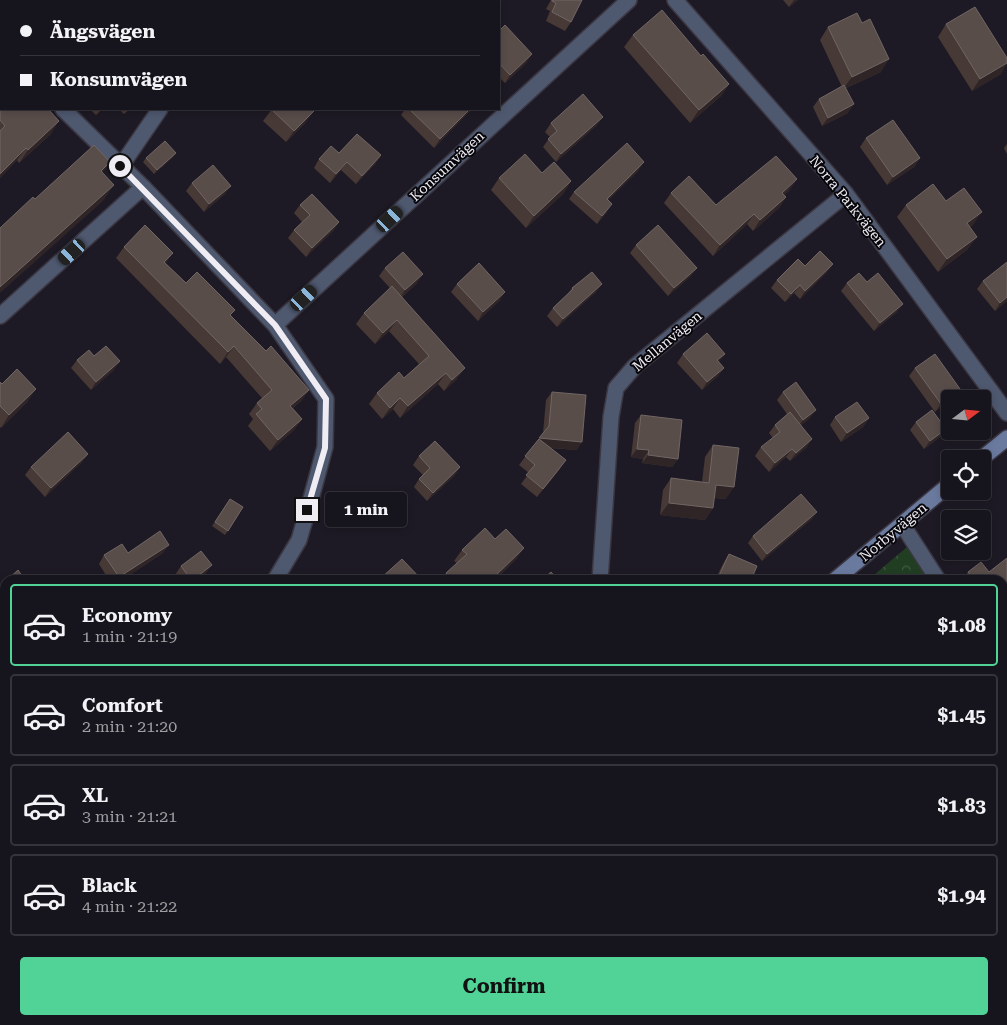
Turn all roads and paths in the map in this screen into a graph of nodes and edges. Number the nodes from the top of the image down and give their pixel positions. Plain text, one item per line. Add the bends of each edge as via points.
1 (629, 0) edge
2 (674, 0) edge
3 (64, 110) edge
4 (159, 110) edge
5 (120, 166) junction
6 (144, 187) junction
7 (846, 194) junction
8 (0, 316) edge
9 (275, 325) junction
10 (1007, 413) edge
11 (1007, 438) edge
12 (991, 451) edge
13 (941, 492) edge
14 (902, 524) junction
15 (278, 575) edge
16 (600, 575) edge
17 (842, 575) edge
18 (935, 575) edge

1 - 9 street, Konsumvägen
2 - 7 street, Norra Parkvägen
3 - 5 street
4 - 5 street
5 - 6 street
6 - 8 street
6 - 9 street
7 - 10 street, Norra Parkvägen
7 - 16 street, Mellanvägen via 635,366 616,388 611,417
9 - 15 street via 326,399 325,448 299,540
11 - 12 street
13 - 14 street, Norbyvägen
14 - 17 street, Norbyvägen
14 - 18 street

